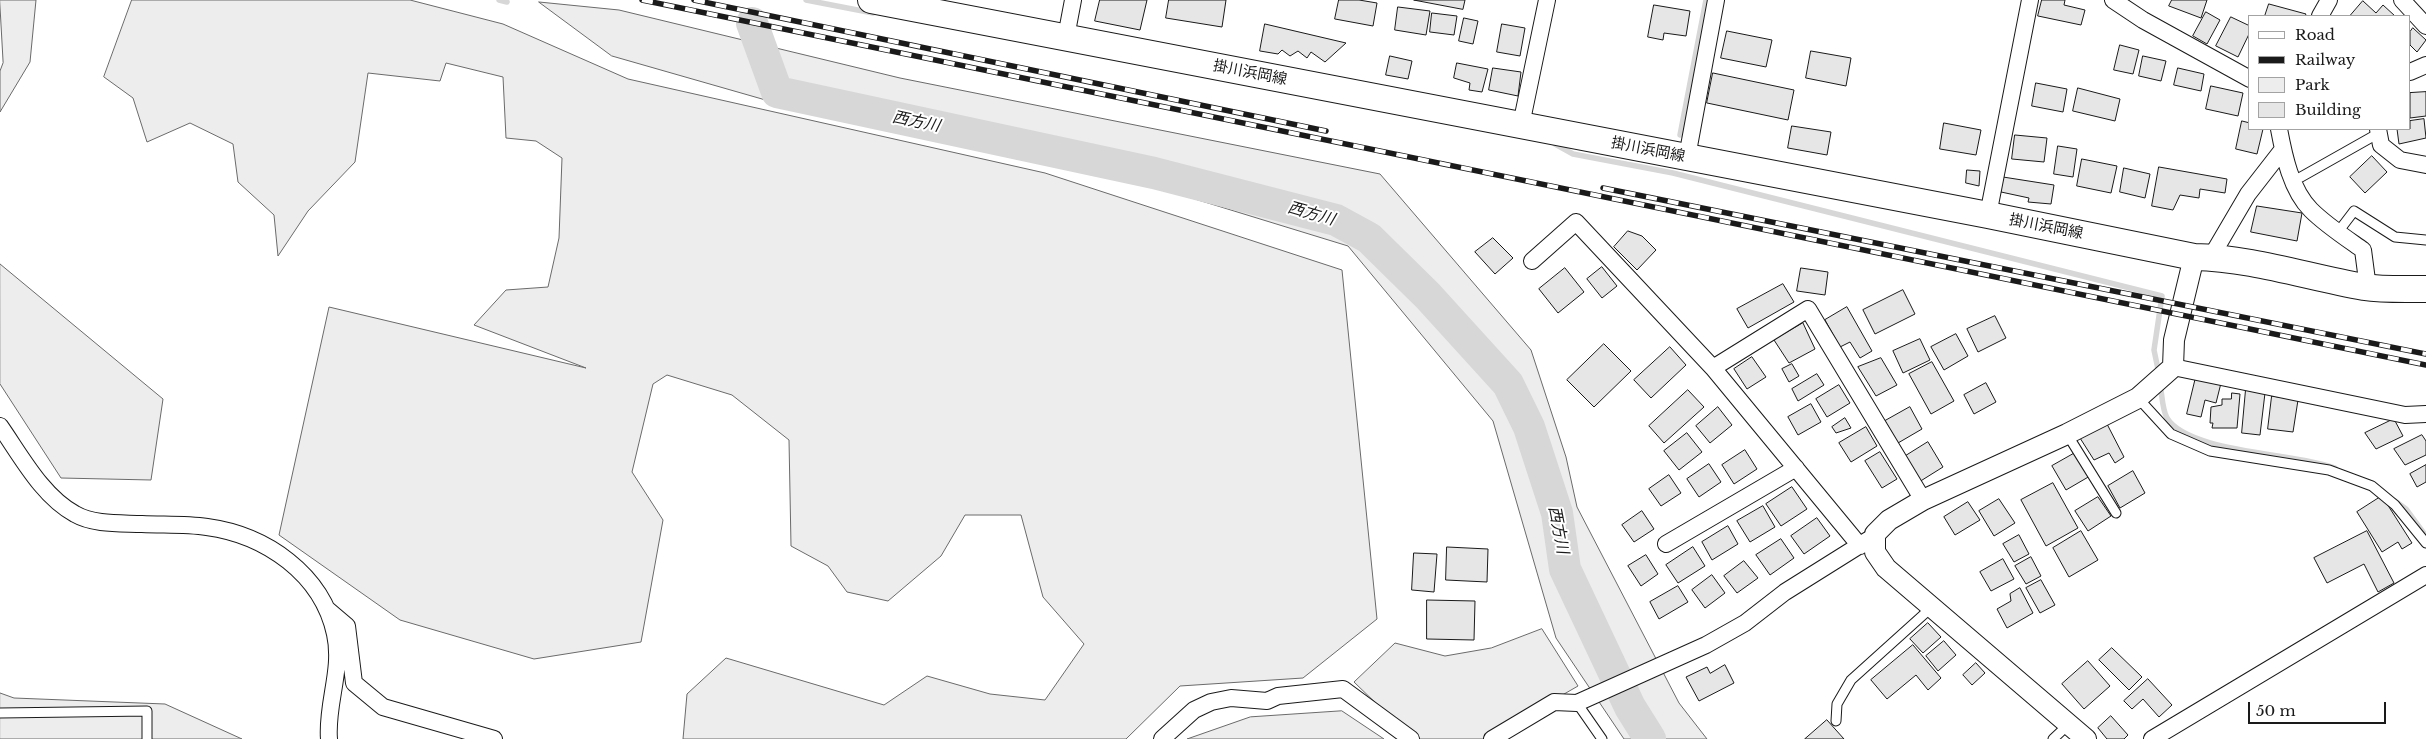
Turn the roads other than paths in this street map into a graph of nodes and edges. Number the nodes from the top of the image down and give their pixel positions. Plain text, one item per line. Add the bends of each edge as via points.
1 (871, 0) edge
2 (1073, 0) edge
3 (1547, 0) edge
4 (1716, 0) edge
5 (2030, 0) edge
6 (2113, 0) edge
7 (2329, 0) edge
8 (2402, 0) edge
9 (2321, 15) edge
10 (2426, 26) edge
11 (1066, 37) junction
12 (2426, 65) edge
13 (2411, 72) edge
14 (2248, 78) edge
15 (1521, 125) junction
16 (2279, 130) edge
17 (2378, 131) edge
18 (2283, 149) junction
19 (1687, 157) junction
20 (2426, 165) edge
21 (2293, 180) junction
22 (1988, 215) junction
23 (2338, 232) junction
24 (2426, 240) edge
25 (2202, 257) junction
26 (1532, 261) dead end
27 (2368, 288) junction
28 (2426, 289) edge
29 (1713, 368) junction
30 (2173, 368) junction
31 (2138, 398) junction
32 (2426, 414) edge
33 (0, 426) edge
34 (2067, 434) junction
35 (1796, 468) junction
36 (1923, 500) junction
37 (2116, 513) dead end
38 (1868, 540) junction
39 (2426, 543) edge
40 (1666, 544) dead end
41 (2426, 575) edge
42 (1932, 606) junction
43 (327, 609) junction
44 (1577, 703) junction
45 (0, 713) edge
46 (1836, 721) dead end
47 (2070, 724) junction
48 (147, 739) edge
49 (330, 739) edge
50 (494, 739) edge
51 (1162, 739) edge
52 (1412, 739) edge
53 (1492, 739) edge
54 (1602, 739) edge
55 (2053, 739) edge
56 (2086, 739) edge
57 (2152, 739) edge

1 - 11 main road, 掛川浜岡線
2 - 11 street
3 - 15 street
4 - 19 street
5 - 22 street
6 - 14 street
7 - 9 street
8 - 10 street
11 - 15 main road, 掛川浜岡線
12 - 13 street
15 - 19 main road, 掛川浜岡線
16 - 18 street
17 - 20 street via 2381,145 2400,160
17 - 21 lane
18 - 21 street
18 - 25 street
19 - 22 main road, 掛川浜岡線
21 - 23 street via 2311,210
22 - 25 main road, 掛川浜岡線
23 - 24 lane via 2354,211 2395,237
23 - 27 street via 2363,250
25 - 27 main road, 掛川浜岡線 via 2272,267
25 - 30 street via 2174,340
26 - 29 street via 1576,222
27 - 28 main road, 掛川浜岡線
29 - 35 street
29 - 36 street via 1808,309
30 - 31 street
30 - 32 street via 2405,415
31 - 34 street
31 - 39 lane via 2171,434 2210,451 2329,470 2372,486 2395,505
33 - 43 street via 42,485 77,516 103,522 207,527 242,534 298,568 314,586
34 - 36 street
34 - 37 lane
35 - 38 street
35 - 40 street
36 - 38 street via 1889,520
38 - 42 street via 1886,568
38 - 44 street via 1785,592 1745,623 1706,645
41 - 57 street
42 - 46 lane via 1851,680 1836,704
42 - 47 street
43 - 49 street via 335,634 338,662
43 - 50 street via 347,626 354,683 383,707
44 - 53 street via 1554,702
44 - 54 lane
45 - 48 lane via 147,711
47 - 55 lane
47 - 56 street
51 - 52 street via 1194,710 1211,702 1231,698 1267,701 1278,696 1343,689

